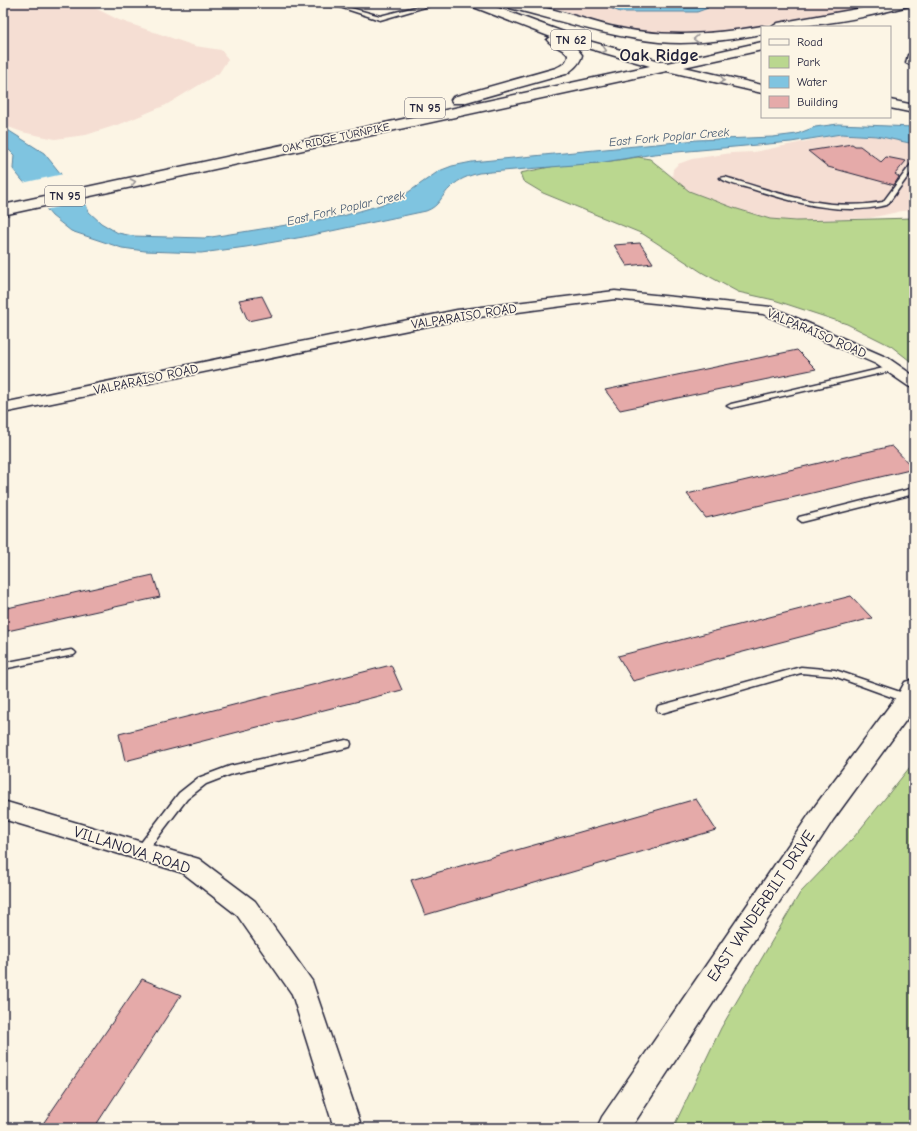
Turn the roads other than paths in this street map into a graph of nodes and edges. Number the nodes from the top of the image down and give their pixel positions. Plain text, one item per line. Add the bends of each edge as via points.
1 (281, 3) edge
2 (437, 3) edge
3 (475, 3) edge
4 (913, 3) edge
5 (512, 4) edge
6 (905, 9) edge
7 (500, 14) junction
8 (874, 19) junction
9 (790, 26) edge
10 (811, 26) edge
11 (853, 26) edge
12 (761, 30) edge
13 (761, 36) edge
14 (761, 46) edge
15 (914, 55) edge
16 (670, 56) junction
17 (699, 60) junction
18 (647, 61) junction
19 (914, 65) edge
20 (729, 67) dead end
21 (700, 74) junction
22 (761, 89) edge
23 (891, 100) edge
24 (451, 102) junction
25 (891, 104) edge
26 (914, 112) edge
27 (891, 115) edge
28 (242, 158) junction
29 (914, 164) edge
30 (723, 178) dead end
31 (91, 184) junction
32 (3, 196) edge
33 (32, 197) junction
34 (3, 210) edge
35 (892, 368) junction
36 (914, 383) edge
37 (731, 406) dead end
38 (3, 408) edge
39 (914, 491) edge
40 (802, 519) dead end
41 (71, 653) dead end
42 (3, 666) edge
43 (911, 694) edge
44 (662, 709) dead end
45 (346, 744) dead end
46 (3, 810) edge
47 (141, 851) junction
48 (348, 1128) edge
49 (613, 1128) edge

1 - 2 lane via 340,6 380,18
3 - 7 main road, TN 62
4 - 8 main road
12 -> 5 main road via 713,38 672,39 594,25 548,11
5 - 16 main road, TN 62
6 - 8 main road
7 -> 18 main road, TN 62 via 577,42
7 - 24 main road via 530,32 568,46 575,58 571,65 561,71
8 - 9 main road
8 - 10 main road
8 - 11 main road
13 - 16 main road, OAK RIDGE TURNPIKE / TN 95
14 - 17 main road, OAK RIDGE TURNPIKE / TN 95
15 - 19 lane via 910,56 909,63
16 - 17 main road, OAK RIDGE TURNPIKE / TN 95
16 - 18 main road, OAK RIDGE TURNPIKE / TN 95
16 - 21 main road, TN 62
16 - 28 main road, OAK RIDGE TURNPIKE / TN 95
17 - 20 main road
18 - 24 main road, OAK RIDGE TURNPIKE / TN 95
21 -> 22 main road, TN 62
21 - 28 main road via 665,76 392,134
23 - 26 main road
24 - 31 main road, OAK RIDGE TURNPIKE / TN 95
25 - 26 main road
26 - 27 main road
31 -> 28 main road, OAK RIDGE TURNPIKE / TN 95
29 - 30 lane via 885,204 858,208 825,207
31 - 33 main road, OAK RIDGE TURNPIKE / TN 95
32 - 33 main road
33 - 34 main road, OAK RIDGE TURNPIKE / TN 95
35 - 36 street, VALPARAISO ROAD
35 - 37 lane
35 - 38 street, VALPARAISO ROAD via 882,361 766,310 615,295 457,315
39 - 40 lane
41 - 42 lane
43 - 44 lane via 836,672 801,670
43 - 49 main road, EAST VANDERBILT DRIVE via 824,813
45 - 47 lane via 230,770 202,781 183,796
46 - 47 street, VILLANOVA ROAD
47 - 48 street, VILLANOVA ROAD via 191,866 246,908 303,989

